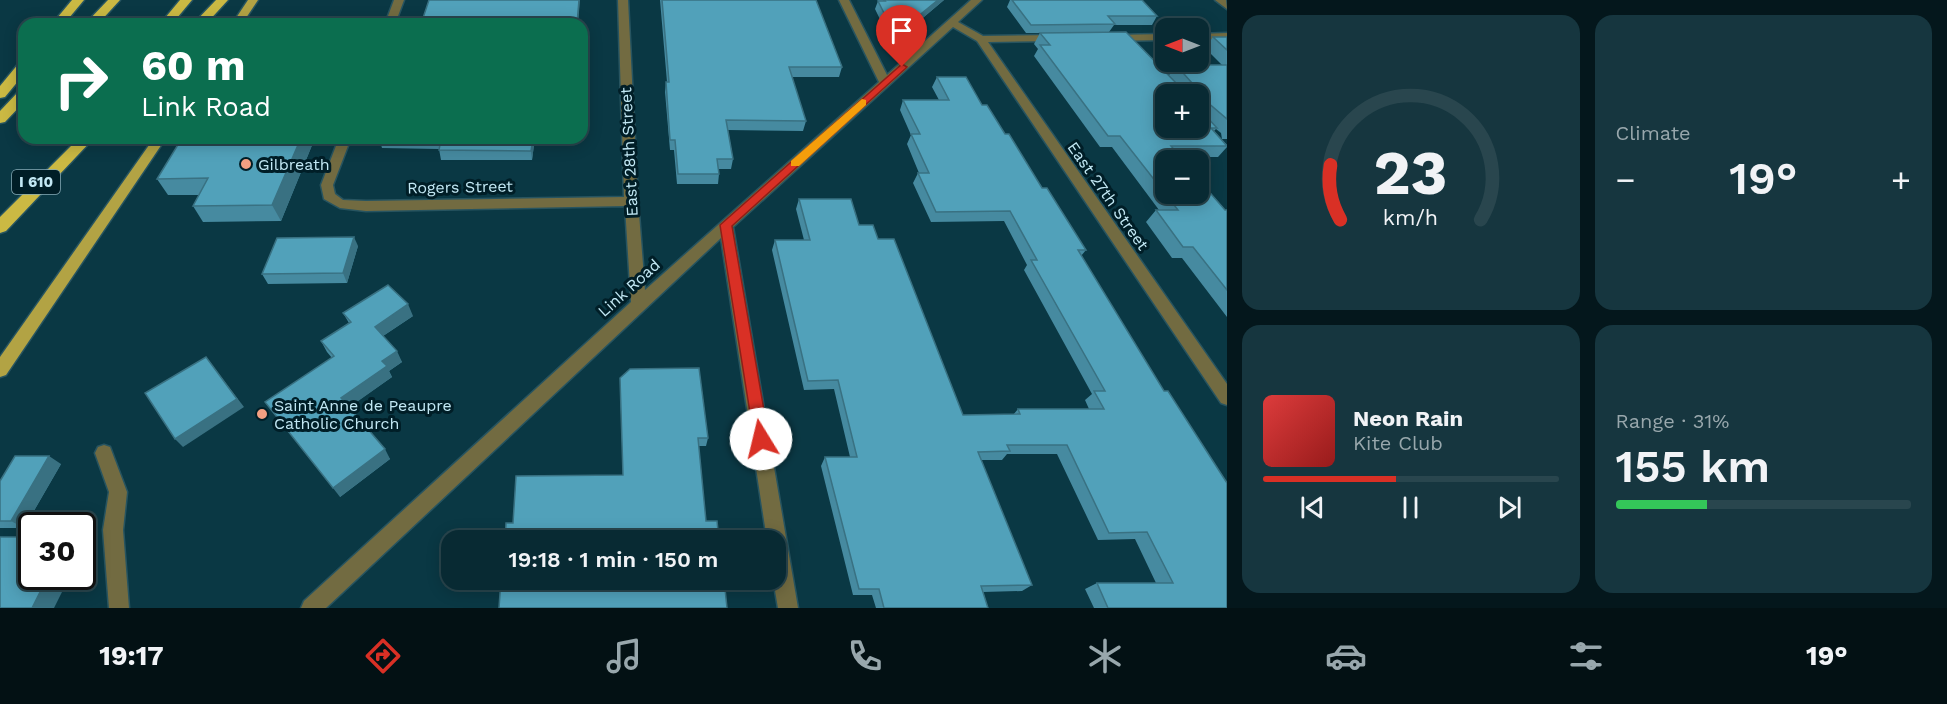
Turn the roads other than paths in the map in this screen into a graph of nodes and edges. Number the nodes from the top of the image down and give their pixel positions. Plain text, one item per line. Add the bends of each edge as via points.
1 (78, 0) edge
2 (114, 0) edge
3 (186, 0) edge
4 (222, 0) edge
5 (253, 0) edge
6 (399, 0) edge
7 (622, 0) edge
8 (844, 0) edge
9 (977, 0) edge
10 (1220, 0) edge
11 (1227, 6) edge
12 (63, 18) edge
13 (97, 18) edge
14 (171, 18) edge
15 (205, 18) edge
16 (241, 18) edge
17 (392, 18) edge
18 (952, 23) junction
19 (1227, 36) edge
20 (1209, 37) edge
21 (1064, 38) edge
22 (1099, 38) edge
23 (1155, 38) edge
24 (981, 39) junction
25 (18, 73) edge
26 (885, 82) junction
27 (0, 94) edge
28 (18, 100) edge
29 (0, 119) edge
30 (68, 144) edge
31 (81, 144) edge
32 (156, 144) edge
33 (343, 144) edge
34 (630, 201) junction
35 (726, 225) junction
36 (0, 226) edge
37 (639, 304) junction
38 (0, 370) edge
39 (1227, 398) edge
40 (104, 453) dead end
41 (120, 608) edge
42 (311, 608) edge
43 (788, 608) edge

1 - 12 highway
2 - 13 highway
3 - 14 highway
4 - 15 highway
5 - 16 main road
6 - 17 street
7 - 34 street, East 28th Street
8 - 26 street
9 - 18 street, Link Road
10 - 11 street
18 - 24 street, East 27th Street
18 - 26 street, Link Road
19 - 20 street
21 - 24 street
22 - 23 street via 1127,42
24 - 39 street, East 27th Street
25 - 27 highway
26 - 35 street, Link Road
28 - 29 highway
30 - 36 highway, I 610
31 - 36 highway
32 - 38 main road
33 - 34 street, Rogers Street via 326,191 333,201 348,206
34 - 37 street, East 28th Street
35 - 37 street, Link Road
35 - 43 street
37 - 42 street, Link Road
40 - 41 street via 118,492 113,530

